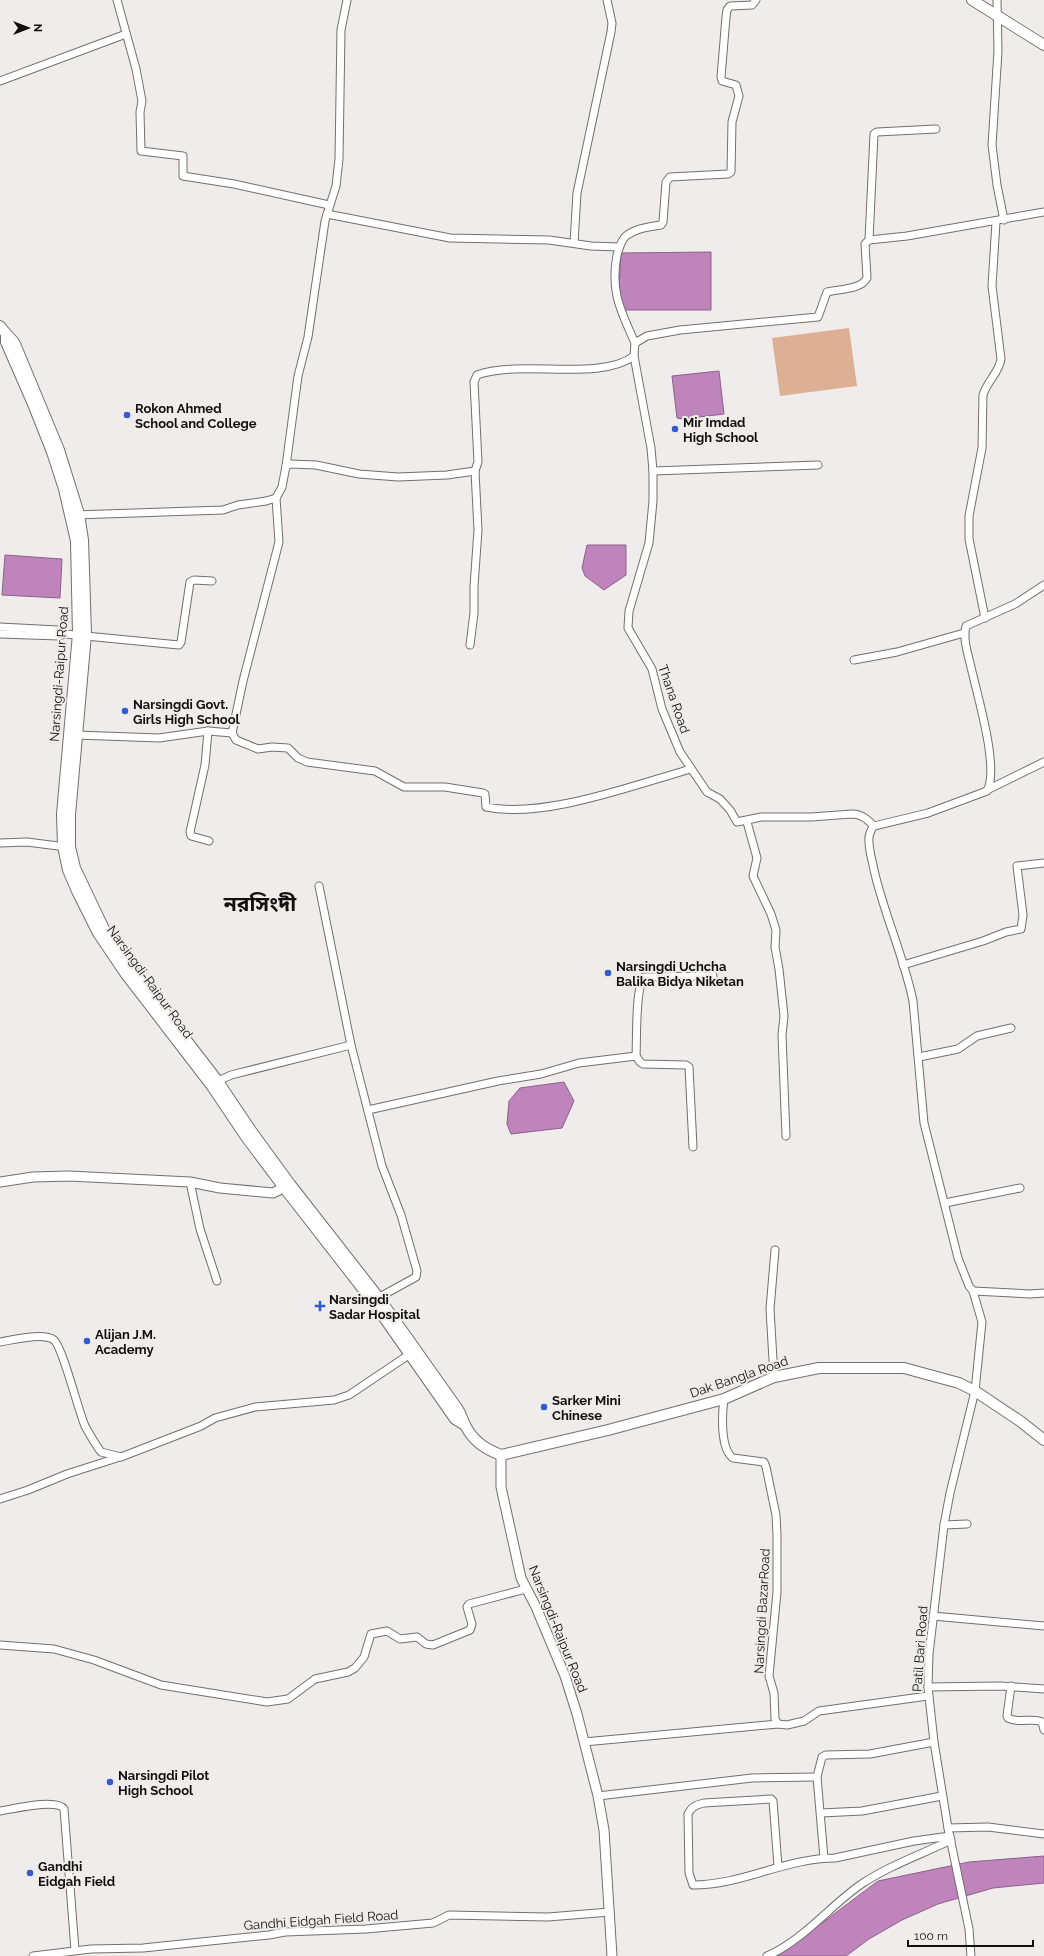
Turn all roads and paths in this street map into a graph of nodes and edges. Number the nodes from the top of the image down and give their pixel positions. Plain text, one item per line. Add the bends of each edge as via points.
1 (117, 0) edge
2 (347, 0) edge
3 (607, 0) edge
4 (756, 0) edge
5 (972, 0) edge
6 (998, 0) edge
7 (997, 16) junction
8 (126, 34) junction
9 (1044, 45) edge
10 (0, 81) edge
11 (936, 129) dead end
12 (329, 205) junction
13 (1044, 212) edge
14 (327, 214) junction
15 (1004, 220) junction
16 (996, 222) junction
17 (869, 240) junction
18 (574, 243) junction
19 (619, 247) junction
20 (2, 330) edge
21 (635, 343) junction
22 (634, 356) junction
23 (818, 465) dead end
24 (286, 466) junction
25 (475, 471) junction
26 (653, 471) junction
27 (276, 498) junction
28 (75, 515) junction
29 (212, 581) dead end
30 (1044, 585) edge
31 (985, 618) junction
32 (0, 627) edge
33 (964, 633) junction
34 (0, 634) edge
35 (65, 634) junction
36 (82, 634) junction
37 (470, 645) dead end
38 (854, 660) dead end
39 (208, 731) junction
40 (232, 733) junction
41 (76, 735) junction
42 (1044, 762) edge
43 (691, 769) junction
44 (987, 790) junction
45 (747, 822) junction
46 (874, 826) junction
47 (209, 842) dead end
48 (0, 843) edge
49 (67, 847) junction
50 (1044, 863) edge
51 (319, 886) dead end
52 (903, 965) junction
53 (713, 976) dead end
54 (1011, 1028) dead end
55 (351, 1045) junction
56 (636, 1056) junction
57 (919, 1057) junction
58 (214, 1083) junction
59 (368, 1110) junction
60 (786, 1136) dead end
61 (693, 1147) dead end
62 (0, 1182) edge
63 (190, 1182) junction
64 (287, 1187) junction
65 (1020, 1188) dead end
66 (945, 1203) junction
67 (775, 1250) dead end
68 (217, 1281) dead end
69 (974, 1291) junction
70 (1044, 1293) edge
71 (376, 1300) junction
72 (0, 1342) edge
73 (413, 1351) junction
74 (774, 1377) junction
75 (975, 1391) junction
76 (724, 1399) junction
77 (1044, 1440) edge
78 (502, 1455) junction
79 (121, 1457) junction
80 (0, 1499) edge
81 (967, 1524) dead end
82 (944, 1525) junction
83 (526, 1589) junction
84 (933, 1616) junction
85 (1044, 1626) edge
86 (0, 1645) edge
87 (1011, 1686) junction
88 (928, 1687) junction
89 (1044, 1689) edge
90 (928, 1696) junction
91 (778, 1724) junction
92 (1044, 1730) edge
93 (584, 1742) junction
94 (934, 1742) junction
95 (817, 1777) junction
96 (598, 1796) junction
97 (942, 1796) junction
98 (0, 1811) edge
99 (821, 1813) junction
100 (948, 1828) junction
101 (1044, 1834) edge
102 (951, 1840) junction
103 (824, 1858) junction
104 (778, 1866) junction
105 (610, 1912) junction
106 (75, 1950) junction
107 (92, 1952) edge
108 (33, 1956) edge
109 (612, 1956) edge
110 (767, 1956) edge
111 (972, 1956) edge

1 - 8 street
2 - 12 street via 341,30 339,159 336,186
3 - 18 street via 612,32 577,193
4 - 19 street via 752,5 730,6 727,10 721,77 722,81 736,85 739,96 732,122 731,172 670,177 666,182 661,225 639,229 625,237
5 - 7 main road
6 - 7 street
7 - 9 main road
7 - 15 street via 998,51 992,146
8 - 10 street
8 - 12 street via 142,101 141,151 183,156 183,176 234,184
11 - 17 street via 874,134
12 - 14 street
13 - 15 street
14 - 18 street via 450,238
14 - 24 street via 308,338 298,376
15 - 16 street
16 - 17 street
16 - 31 street via 992,286 1001,359 999,368 986,386 983,395 981,462 969,516 969,539
17 - 21 street via 865,244 865,282 859,286 827,292 818,317 680,330 647,336
18 - 19 street
19 - 21 street via 614,282 617,300
20 - 28 main road, Narsingdi-Raipur Road via 12,339 59,450
21 - 22 street, Thana Road
22 - 25 street via 623,362 595,368 504,369 477,375 474,382 478,462
22 - 26 street, Thana Road
23 - 26 street
24 - 25 street via 316,465 359,474 398,476 447,475
24 - 27 street via 282,487
25 - 37 street via 478,530
26 - 43 street, Thana Road via 649,543 629,611 628,628 652,669 662,709 680,752
27 - 28 street via 223,510
27 - 40 street via 278,542
28 - 36 main road, Narsingdi-Raipur Road via 83,540
29 - 36 street via 190,582 179,645
30 - 31 street via 1015,604
31 - 33 street via 966,626
32 - 35 street via 58,630
33 - 38 street via 897,652
33 - 44 street via 988,749 991,779
34 - 35 street
35 - 36 street
36 - 41 main road, Narsingdi-Raipur Road
36 - 49 main road, Narsingdi-Raipur Road via 66,759 62,814
39 - 40 street
39 - 41 street via 159,738
39 - 47 street via 204,765 190,832 195,839
40 - 43 street via 236,740 258,749 288,748 298,758 307,762 374,771 404,787 445,787 483,793 486,807 499,809 559,806
41 - 49 main road, Narsingdi-Raipur Road
42 - 44 street
43 - 45 street, Thana Road via 707,792 720,799 737,822
44 - 46 street via 928,813
45 - 46 street via 761,817 858,814
45 - 60 street via 757,858 753,876 776,930 775,947 784,1016 782,1048
46 - 52 street, Patil Bari Road via 870,830 869,846
48 - 49 street via 27,842
49 - 58 main road, Narsingdi-Raipur Road via 104,929
50 - 52 street via 1016,866 1023,915 1021,929
51 - 55 street
52 - 57 street, Patil Bari Road via 913,1001
53 - 56 street via 644,977 638,996
54 - 57 street via 977,1036 958,1049
55 - 58 street via 231,1075
55 - 59 street
56 - 59 street via 579,1063 540,1074
56 - 61 street via 643,1064 689,1067
57 - 66 street, Patil Bari Road via 924,1123
58 - 64 main road, Narsingdi-Raipur Road via 252,1132
59 - 71 street via 382,1166 401,1215 417,1271 416,1277
62 - 63 street via 33,1177 69,1176
63 - 64 street via 253,1192 273,1193
63 - 68 street via 200,1229
64 - 71 main road, Narsingdi-Raipur Road
65 - 66 street
66 - 69 street, Patil Bari Road via 963,1273
67 - 74 street via 770,1309
69 - 70 street
69 - 75 street, Patil Bari Road via 982,1330
71 - 73 main road, Narsingdi-Raipur Road
72 - 79 street via 35,1336 54,1340 64,1360 85,1426 101,1452
73 - 78 main road, Narsingdi-Raipur Road via 461,1414 475,1440 486,1449
73 - 79 street via 349,1395 334,1400 255,1407 221,1416 166,1441
74 - 75 main road, Dak Bangla Road via 819,1368 904,1368 959,1383
74 - 76 main road, Dak Bangla Road
75 - 77 main road, Dak Bangla Road
75 - 82 street, Patil Bari Road
76 - 78 main road, Dak Bangla Road
76 - 91 street, Narsingdi BazarRoad via 722,1414 726,1449 733,1458 764,1462 776,1515 776,1592 769,1676
78 - 83 street, Narsingdi-Raipur Road via 501,1487 518,1568
79 - 80 street
81 - 82 street
82 - 84 street, Patil Bari Road
83 - 86 street via 469,1604 467,1613 472,1624 470,1630 433,1645 426,1644 417,1637 400,1639 387,1631 371,1634 364,1657 355,1668 348,1672 314,1679 294,1695 280,1701 267,1702 161,1685 94,1660 54,1649
83 - 93 street, Narsingdi-Raipur Road via 565,1676
84 - 85 street
84 - 88 street, Patil Bari Road
87 - 88 street
87 - 89 street
87 - 92 street via 1008,1718 1015,1721 1039,1720
88 - 90 street, Patil Bari Road
90 - 91 street via 819,1711 804,1721 787,1725
90 - 94 street, Patil Bari Road
91 - 93 street
93 - 96 street, Narsingdi-Raipur Road
94 - 95 street via 870,1754 826,1755 820,1759
94 - 97 street, Patil Bari Road
95 - 96 street via 752,1778
95 - 99 street
96 - 105 street, Narsingdi-Raipur Road via 604,1830
97 - 99 street via 862,1811
97 - 100 street, Patil Bari Road
98 - 106 street via 49,1804 58,1804 64,1809
99 - 103 street
100 - 101 street via 988,1827
100 - 102 street, Patil Bari Road
102 - 103 street via 914,1841 835,1858
102 - 110 street via 887,1869 860,1885 787,1946
102 - 111 street, Patil Bari Road
103 - 104 street
104 - 104 street via 771,1799 704,1803 691,1809 688,1814 689,1873 693,1884 744,1878
105 - 107 street, Gandhi Eidgah Field Road via 548,1917 449,1915 433,1923 285,1932 269,1936
105 - 109 street, Narsingdi-Raipur Road
106 - 107 street, Gandhi Eidgah Field Road
106 - 108 street, Gandhi Eidgah Field Road

